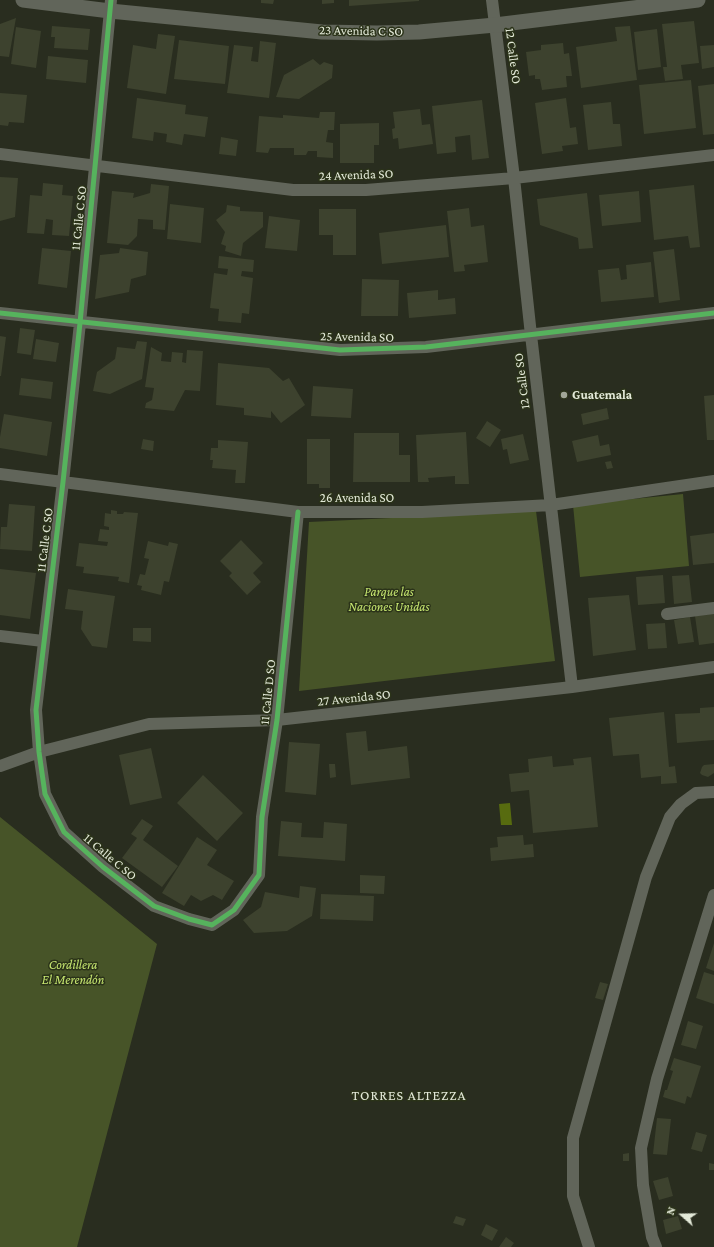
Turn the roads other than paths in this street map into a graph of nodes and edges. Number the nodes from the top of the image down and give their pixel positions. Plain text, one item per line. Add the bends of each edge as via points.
1 (23, 0) edge
2 (492, 0) edge
3 (698, 0) edge
4 (110, 5) edge
5 (495, 25) junction
6 (0, 154) edge
7 (714, 155) edge
8 (95, 166) junction
9 (514, 178) junction
10 (0, 313) edge
11 (714, 313) edge
12 (80, 323) junction
13 (531, 335) junction
14 (0, 474) edge
15 (714, 481) edge
16 (63, 482) junction
17 (551, 505) junction
18 (298, 512) junction
19 (714, 608) edge
20 (667, 614) dead end
21 (0, 636) edge
22 (43, 641) junction
23 (714, 667) edge
24 (572, 687) junction
25 (277, 720) junction
26 (38, 752) junction
27 (0, 766) edge
28 (714, 792) edge
29 (259, 875) joint
30 (714, 896) edge
31 (589, 1247) edge
32 (656, 1247) edge

1 - 4 street, 23 Avenida C SO
2 - 5 street, 12 Calle SO
3 - 5 street, 23 Avenida C SO
4 - 5 street, 23 Avenida C SO via 322,32 419,32
4 - 8 street, 11 Calle C SO
5 - 9 street, 12 Calle SO
6 - 8 street, 24 Avenida SO
7 - 9 street, 24 Avenida SO
8 - 9 street, 24 Avenida SO via 293,190 366,190
8 - 12 street, 11 Calle C SO
9 - 13 street, 12 Calle SO
10 - 12 street, 25 Avenida SO
11 - 13 street, 25 Avenida SO
12 - 13 street, 25 Avenida SO via 340,350 426,347
12 - 16 street, 11 Calle C SO
13 - 17 street, 12 Calle SO
14 - 16 street, 26 Avenida SO
15 - 17 street, 26 Avenida SO
16 - 18 street, 26 Avenida SO
16 - 22 street, 11 Calle C SO
17 - 18 street, 26 Avenida SO via 422,512
17 - 24 street, 12 Calle SO
18 - 25 street, 11 Calle D SO
19 - 20 street
21 - 22 street
22 - 26 street, 11 Calle C SO via 36,710
23 - 24 street, 27 Avenida SO
24 - 25 street, 27 Avenida SO
25 - 26 street, 27 Avenida SO via 149,724
25 - 29 street, 11 Calle D SO via 262,817
26 - 27 street, 27 Avenida SO
26 - 29 street, 11 Calle C SO via 45,794 64,832 103,868 154,906 212,925 234,910
28 - 31 street via 696,793 681,804 670,817 646,877 575,1130 573,1196
30 - 32 street via 657,1079 641,1148 643,1185

